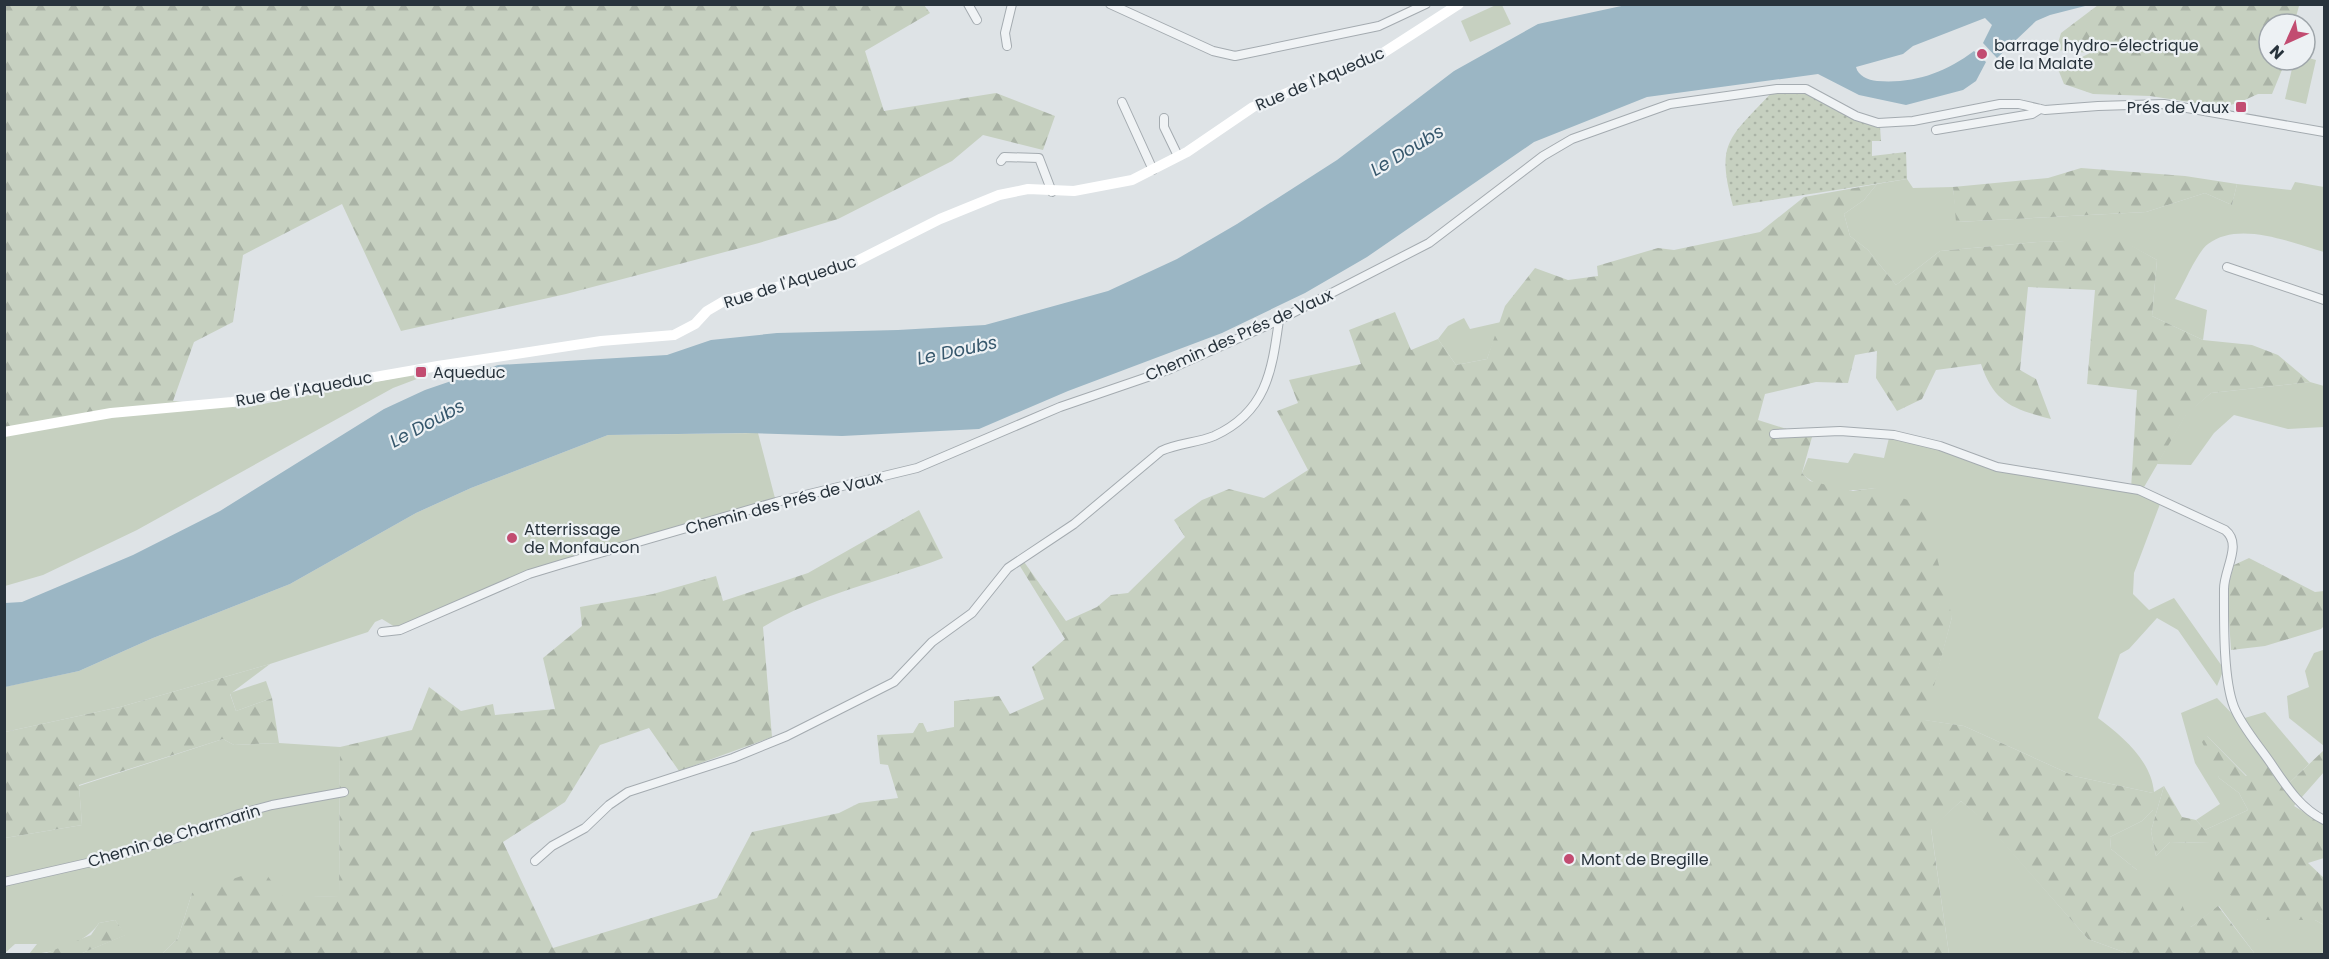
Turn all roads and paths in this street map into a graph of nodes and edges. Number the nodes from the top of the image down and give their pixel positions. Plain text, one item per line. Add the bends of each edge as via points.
1 (968, 4) edge
2 (1012, 4) edge
3 (1110, 4) edge
4 (1426, 4) edge
5 (1459, 4) edge
6 (977, 20) dead end
7 (1007, 46) dead end
8 (1122, 102) dead end
9 (2040, 109) junction
10 (1164, 118) dead end
11 (1936, 130) dead end
12 (2325, 132) edge
13 (1178, 156) junction
14 (1001, 161) dead end
15 (1153, 170) junction
16 (1052, 192) junction
17 (2228, 267) dead end
18 (2325, 300) edge
19 (1279, 320) junction
20 (4, 432) edge
21 (1774, 434) dead end
22 (382, 632) dead end
23 (344, 792) dead end
24 (2325, 820) edge
25 (535, 861) dead end
26 (4, 882) edge

1 - 6 street
2 - 7 street via 1005,33
3 - 4 street via 1213,51 1234,56 1372,28
5 - 13 street, Rue de l'Aqueduc via 1383,53 1253,107
8 - 15 street
9 - 11 street, Chemin des Prés de Vaux via 2032,114
9 - 12 street, Chemin des Prés de Vaux via 2164,104
9 - 19 street, Chemin des Prés de Vaux via 2000,104 1895,124 1856,116 1806,89 1777,89 1670,104 1572,139 1543,156 1429,243
10 - 13 street via 1164,127
13 - 15 street, Rue de l'Aqueduc
14 - 16 street via 1039,158
15 - 16 street, Rue de l'Aqueduc via 1121,183
16 - 20 street, Rue de l'Aqueduc via 1028,189 999,195 940,219 853,263 724,301 674,335 601,341 232,402 111,413
17 - 18 street
19 - 22 street, Chemin des Prés de Vaux via 1168,370 1049,411 917,468 776,502 529,574 400,630
19 - 25 street via 1268,383 1255,403 1213,436 1173,445 1161,452 1074,524 1008,568 972,613 932,642 902,675 828,717 733,758 628,792 585,828 552,846
21 - 24 street via 1888,434 1940,446 1997,467 2139,490 2225,530 2232,535 2234,544 2224,582 2228,677 2234,708 2292,794 2307,810
23 - 26 street, Chemin de Charmarin via 272,805 177,838

